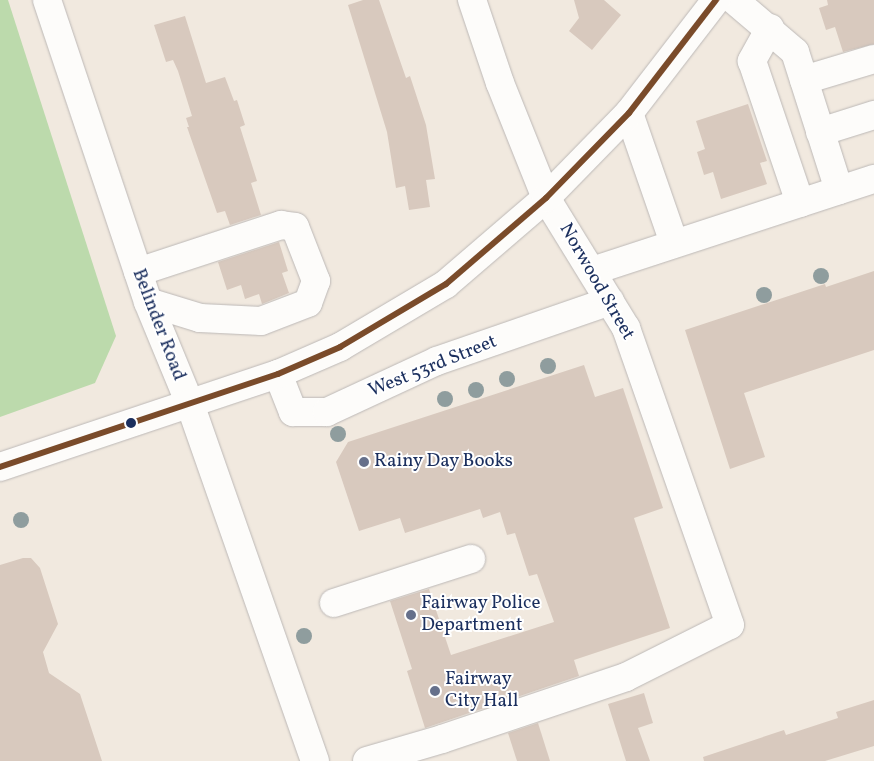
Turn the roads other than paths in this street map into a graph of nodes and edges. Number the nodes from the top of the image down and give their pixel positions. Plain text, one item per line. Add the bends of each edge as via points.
1 (47, 0) edge
2 (472, 0) edge
3 (716, 0) edge
4 (734, 0) edge
5 (770, 28) junction
6 (874, 59) edge
7 (804, 80) junction
8 (629, 113) junction
9 (874, 115) edge
10 (820, 132) junction
11 (874, 179) edge
12 (839, 190) junction
13 (546, 198) junction
14 (800, 203) junction
15 (674, 244) junction
16 (138, 272) junction
17 (592, 272) junction
18 (610, 301) junction
19 (148, 302) junction
20 (278, 374) junction
21 (190, 404) junction
22 (0, 467) edge
23 (471, 559) dead end
24 (334, 603) dead end
25 (315, 761) edge
26 (367, 761) edge

1 - 16 main road, Belinder Road
2 - 13 main road, Norwood Street via 500,83
3 - 8 main road
4 - 5 main road
5 - 7 main road via 795,52
5 - 14 main road via 752,61
6 - 7 main road
7 - 10 main road
8 - 13 main road
8 - 15 main road
9 - 10 main road
10 - 12 main road
11 - 12 main road
12 - 14 main road
13 - 17 main road, Norwood Street
13 - 20 main road via 446,284 340,348
14 - 15 main road
15 - 17 main road
16 - 19 main road, Belinder Road
16 - 19 main road via 281,225 295,227 316,281 308,304 261,320 200,318
17 - 18 main road, Norwood Street
18 - 20 main road, West 53rd Street via 437,361 327,412 294,412
18 - 26 main road, Norwood Street via 626,328 730,625 626,676
19 - 21 main road, Belinder Road
20 - 21 main road
21 - 22 main road
21 - 25 main road, Belinder Road
23 - 24 main road

